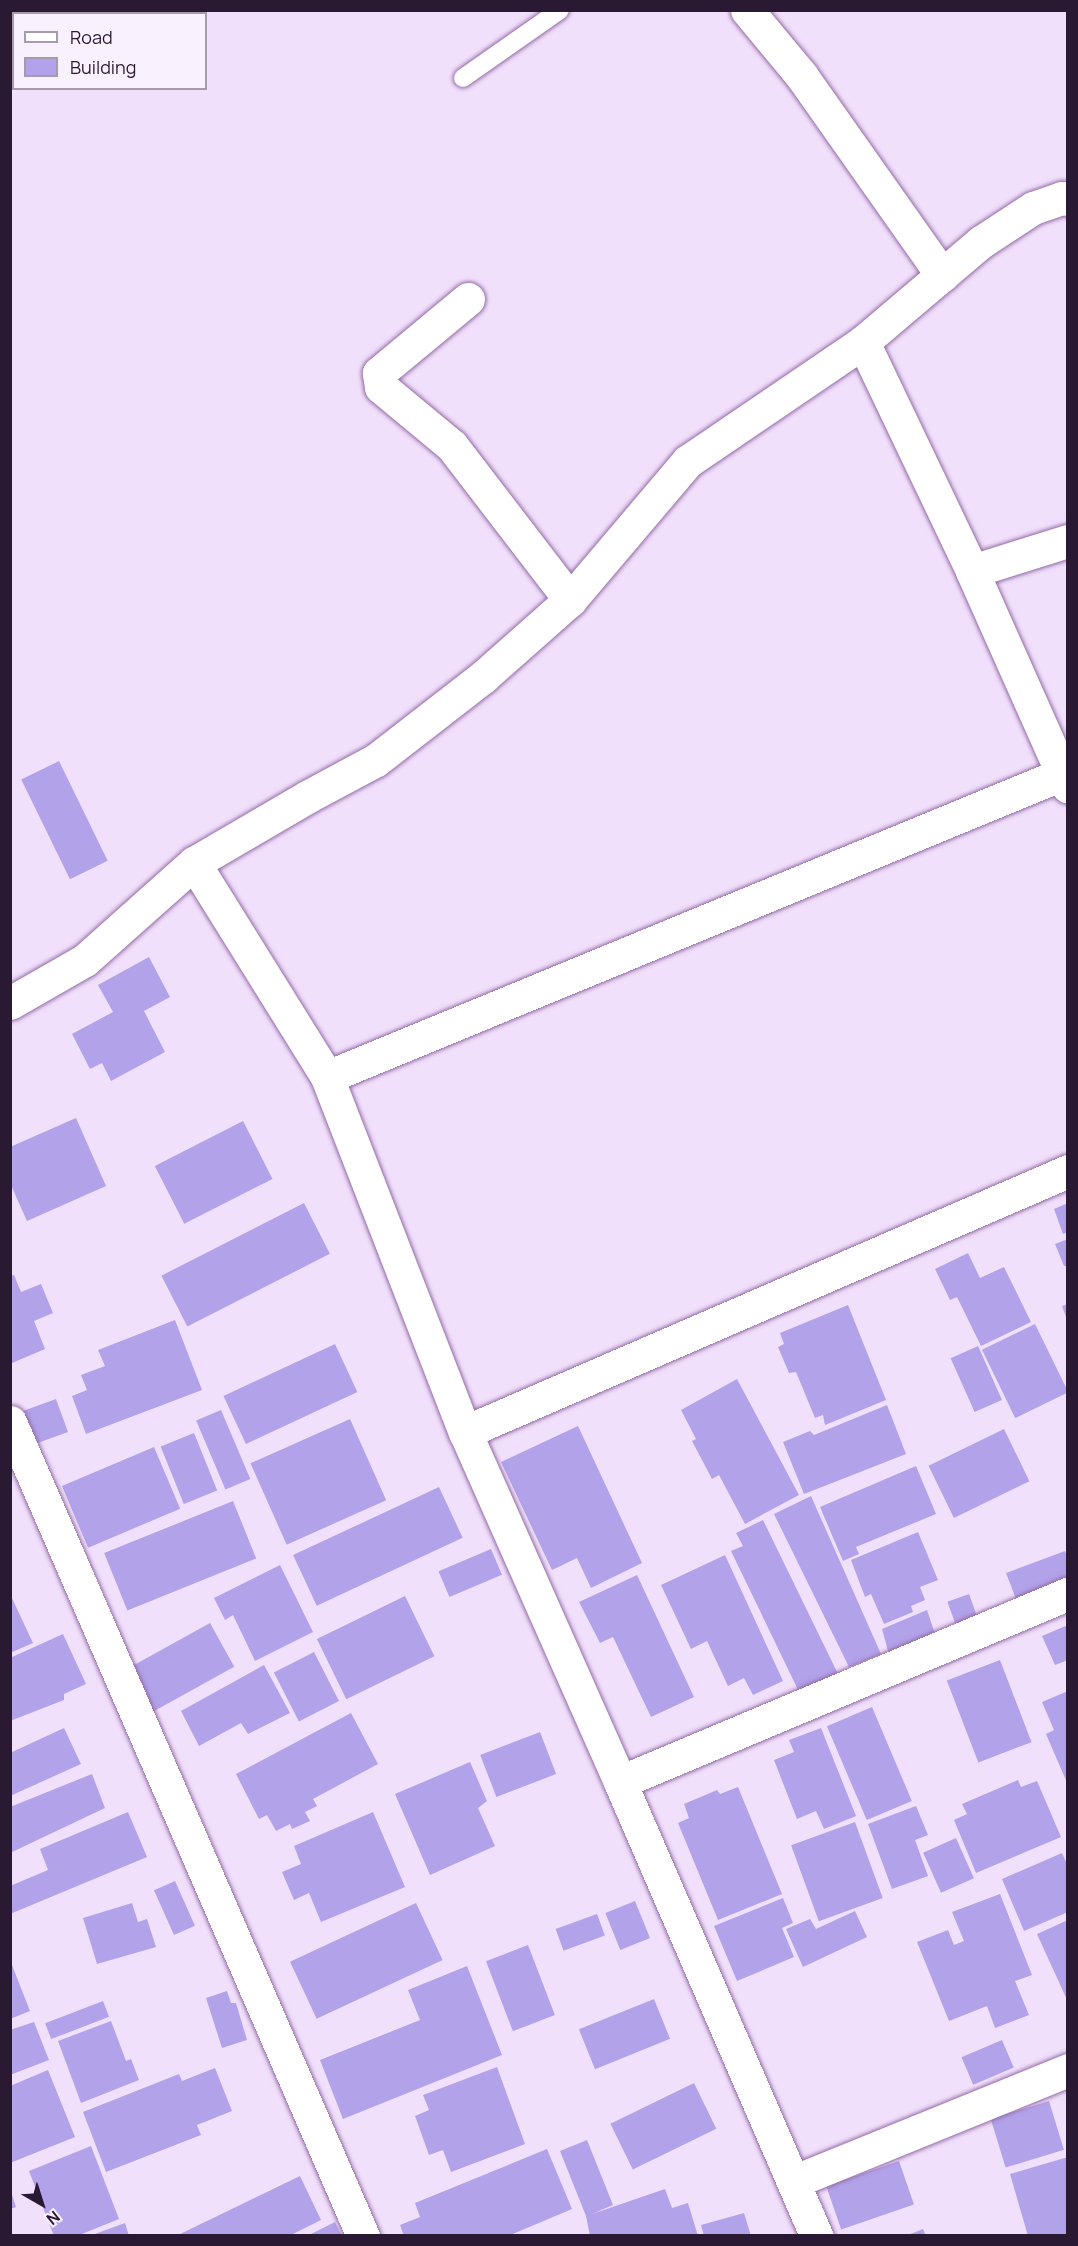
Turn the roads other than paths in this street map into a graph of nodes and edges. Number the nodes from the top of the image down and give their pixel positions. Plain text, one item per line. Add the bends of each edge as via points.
1 (560, 10) edge
2 (747, 10) edge
3 (463, 78) dead end
4 (1068, 199) edge
5 (942, 275) junction
6 (468, 298) dead end
7 (863, 342) junction
8 (1068, 541) edge
9 (972, 570) junction
10 (570, 600) junction
11 (1065, 781) edge
12 (194, 863) junction
13 (10, 1003) edge
14 (327, 1077) junction
15 (1068, 1171) edge
16 (10, 1422) edge
17 (465, 1432) junction
18 (1068, 1594) edge
19 (620, 1782) junction
20 (1068, 2070) edge
21 (795, 2181) junction
22 (363, 2235) edge
23 (816, 2235) edge

1 - 3 lane
2 - 5 street via 801,75
4 - 5 street via 1033,208 981,242
5 - 7 street
6 - 10 street via 379,373 381,387 452,446
7 - 9 street
7 - 10 street via 688,461
8 - 9 street
9 - 11 street
10 - 12 street via 483,677 376,760
11 - 14 street
12 - 13 street via 85,960
12 - 14 street
14 - 17 street
15 - 17 street
16 - 22 street
17 - 19 street
18 - 19 street
19 - 21 street
20 - 21 street
21 - 23 street

